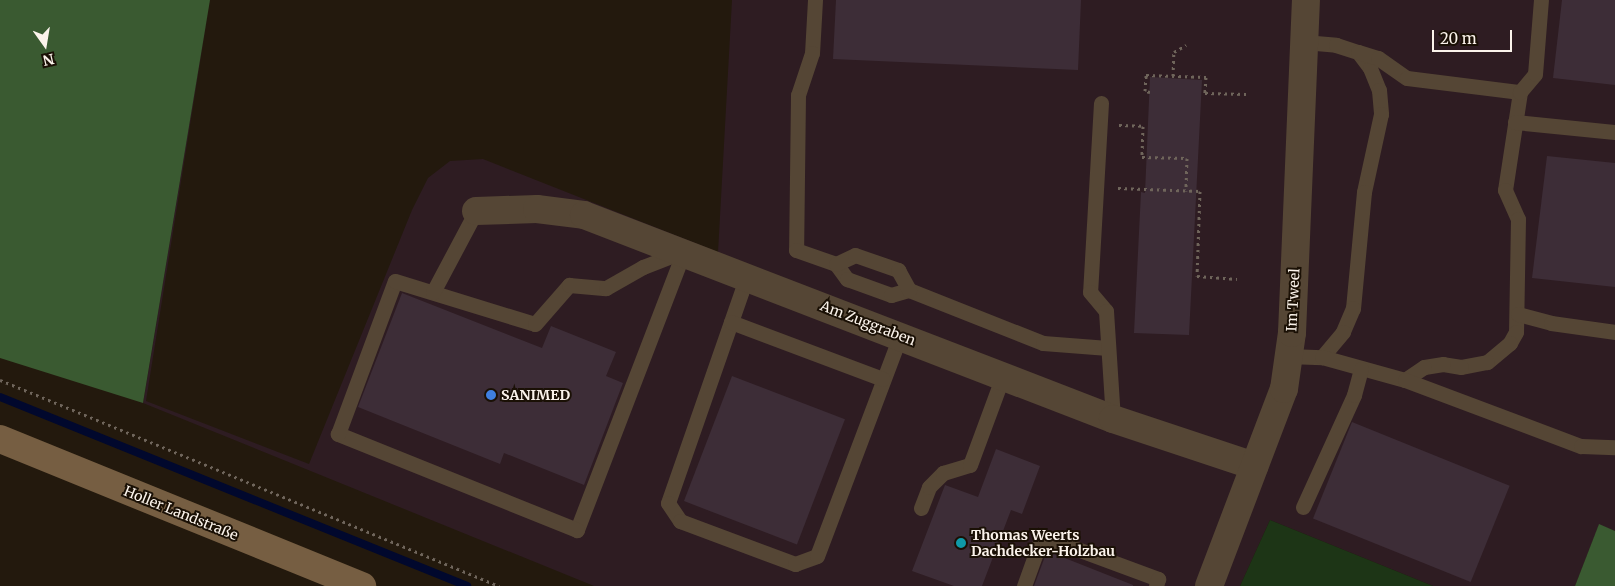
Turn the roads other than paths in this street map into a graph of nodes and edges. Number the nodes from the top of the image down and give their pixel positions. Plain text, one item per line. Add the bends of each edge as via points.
1 (815, 0) edge
2 (1306, 0) edge
3 (1541, 0) edge
4 (1304, 42) junction
5 (1358, 52) junction
6 (1520, 92) junction
7 (1101, 103) dead end
8 (1515, 122) junction
9 (1615, 132) edge
10 (476, 211) joint
11 (684, 251) junction
12 (836, 264) junction
13 (747, 276) junction
14 (909, 290) junction
15 (433, 292) junction
16 (1518, 314) junction
17 (731, 322) junction
18 (1615, 332) edge
19 (900, 336) junction
20 (1108, 348) junction
21 (1288, 356) junction
22 (1322, 357) junction
23 (1361, 369) junction
24 (1003, 376) junction
25 (883, 380) junction
26 (1405, 380) junction
27 (1113, 419) junction
28 (0, 439) edge
29 (1615, 447) edge
30 (1254, 466) junction
31 (921, 508) dead end
32 (1303, 508) dead end
33 (362, 586) edge
34 (1024, 586) edge
35 (1156, 586) edge
36 (1209, 586) edge

1 - 12 lane via 812,53 798,95 796,250
2 - 4 street, Im Tweel
3 - 6 lane via 1535,74
4 - 5 lane via 1336,45
4 - 21 street, Im Tweel
5 - 6 lane via 1378,58 1407,78
5 - 22 lane via 1370,68 1379,90 1381,114 1364,192 1353,308 1343,332
6 - 8 lane
7 - 20 lane via 1090,292 1106,311
8 - 9 lane
8 - 16 lane via 1505,190 1518,220
10 - 11 street, Am Zuggraben via 537,209 584,215
10 - 15 lane
11 - 13 street, Am Zuggraben
11 - 15 lane via 643,267 606,288 569,285 535,324
11 - 15 lane via 577,530 338,434 395,281
12 - 14 lane via 847,280 890,295
12 - 14 lane via 855,255 890,267 898,270
13 - 17 lane
13 - 19 street, Am Zuggraben
14 - 20 lane via 1043,342
16 - 18 lane via 1551,324
16 - 26 lane via 1510,344 1487,362 1461,367 1442,364 1424,367
17 - 25 lane
17 - 25 lane via 668,503 680,521 795,564 817,556
19 - 24 street, Am Zuggraben
19 - 25 lane
20 - 27 lane
21 - 22 lane
21 - 30 street, Im Tweel via 1284,389
22 - 23 lane
23 - 26 lane
23 - 32 lane via 1354,395
24 - 27 street, Am Zuggraben
24 - 31 lane via 970,464 943,473 929,487
26 - 29 lane via 1581,446
27 - 30 street, Am Zuggraben
28 - 33 main road, Holler Landstraße
30 - 36 street, Im Tweel
34 - 35 lane via 1042,536 1158,579

